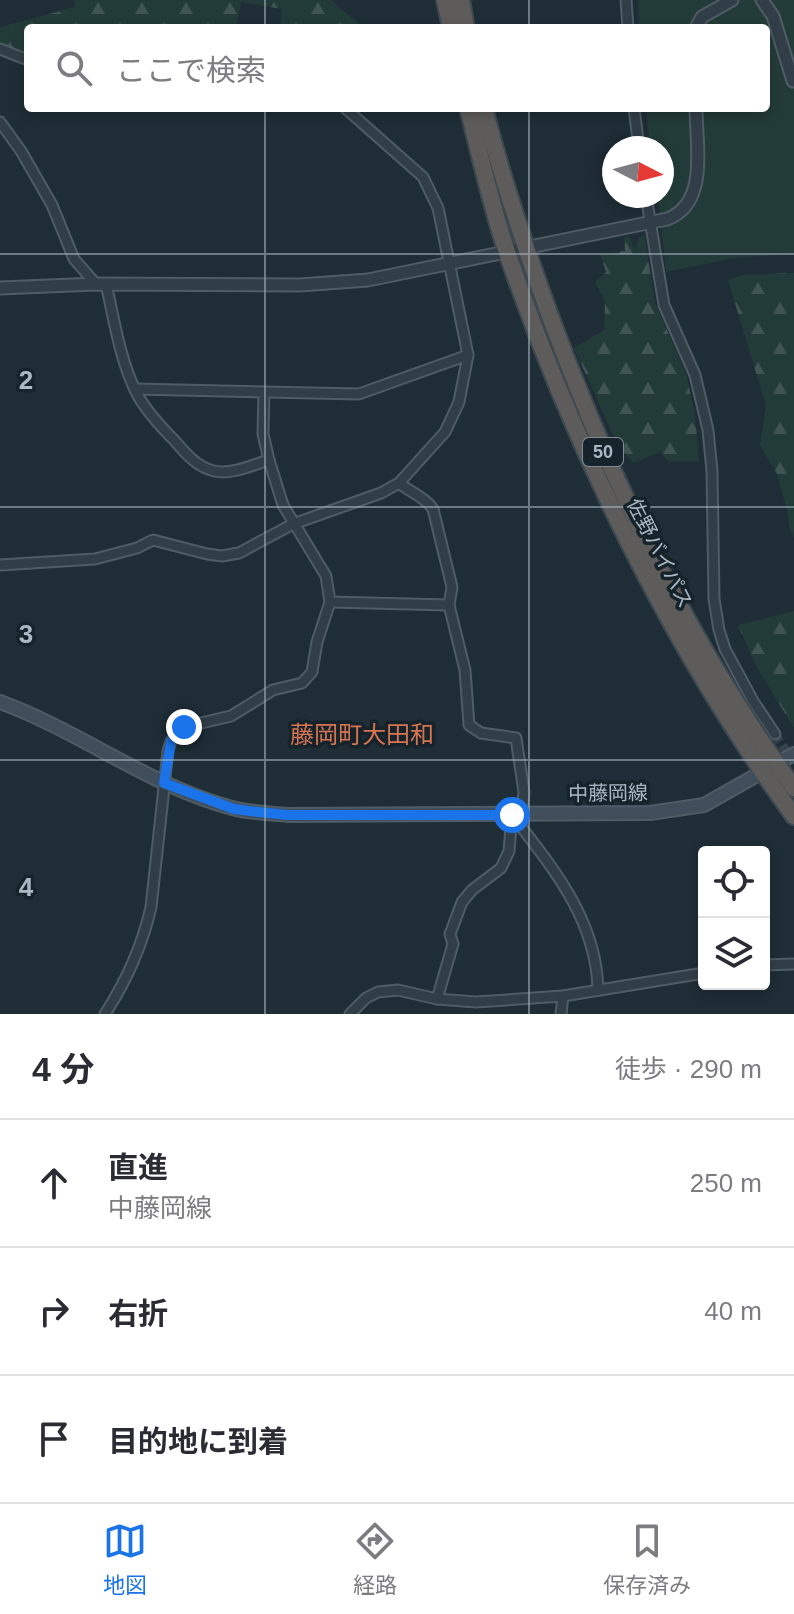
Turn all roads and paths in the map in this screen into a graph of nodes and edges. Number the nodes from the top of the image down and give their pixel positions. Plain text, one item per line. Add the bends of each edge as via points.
1 (445, 0) edge
2 (461, 0) edge
3 (626, 0) edge
4 (732, 0) edge
5 (762, 0) edge
6 (450, 24) edge
7 (465, 24) edge
8 (628, 24) edge
9 (698, 24) edge
10 (0, 49) edge
11 (24, 58) edge
12 (793, 81) edge
13 (350, 112) edge
14 (469, 112) edge
15 (485, 112) edge
16 (634, 112) edge
17 (696, 112) edge
18 (0, 122) edge
19 (638, 136) edge
20 (648, 208) edge
21 (650, 223) junction
22 (526, 249) junction
23 (507, 253) junction
24 (448, 266) junction
25 (101, 284) junction
26 (0, 288) edge
27 (468, 355) junction
28 (135, 389) junction
29 (264, 392) junction
30 (269, 460) junction
31 (399, 483) junction
32 (293, 524) junction
33 (0, 565) edge
34 (330, 602) junction
35 (449, 605) junction
36 (0, 702) edge
37 (775, 734) tunnel mouth
38 (794, 754) edge
39 (769, 767) junction
40 (164, 783) junction
41 (794, 788) edge
42 (517, 815) junction
43 (794, 816) edge
44 (794, 964) edge
45 (770, 965) edge
46 (698, 974) edge
47 (598, 989) junction
48 (563, 996) junction
49 (437, 999) junction
50 (105, 1014) edge
51 (350, 1014) edge
52 (561, 1014) edge

1 - 6 highway
2 - 7 highway
3 - 8 street
4 - 9 street
5 - 12 street via 773,16
10 - 11 street
13 - 24 street via 423,177 438,208
14 - 23 highway, 佐野バイパス / 50
15 - 22 highway, 佐野バイパス / 50
16 - 19 street
17 - 21 street via 692,199 681,213
18 - 25 street via 52,205 74,259
20 - 21 street
21 - 22 street
21 - 37 street via 664,305 695,375 708,430 719,630
22 - 23 street
22 - 39 highway, 佐野バイパス / 50 via 581,398 643,536
23 - 24 street
23 - 39 highway, 佐野バイパス / 50 via 560,390 630,541 694,664
24 - 25 street via 336,284
24 - 27 street
25 - 26 street
25 - 28 street
27 - 29 street via 359,394
27 - 31 street via 459,402 445,432
28 - 29 street
28 - 30 street via 169,435 202,466 230,472
29 - 30 street via 263,434
30 - 32 street
31 - 32 street
31 - 35 street via 433,509 452,587
32 - 33 street via 259,544 222,556 153,540 95,559
32 - 34 street via 326,576
34 - 35 street
34 - 40 street via 312,672 302,683 273,690 231,716 184,727 171,741
35 - 42 street via 465,670 469,725 481,733 516,738 524,792
36 - 40 main road, 中藤岡線
38 - 39 main road, 中藤岡線
39 - 41 highway, 佐野バイパス / 50
39 - 42 main road, 中藤岡線 via 720,798 692,808
39 - 43 highway, 佐野バイパス / 50
40 - 42 main road, 中藤岡線 via 234,809 288,815
40 - 50 street via 146,929 132,969
42 - 47 street via 586,925
42 - 49 street via 501,868 462,902
44 - 45 street
46 - 47 street
47 - 48 street
48 - 49 street
48 - 52 street
49 - 51 street via 398,990 378,992

